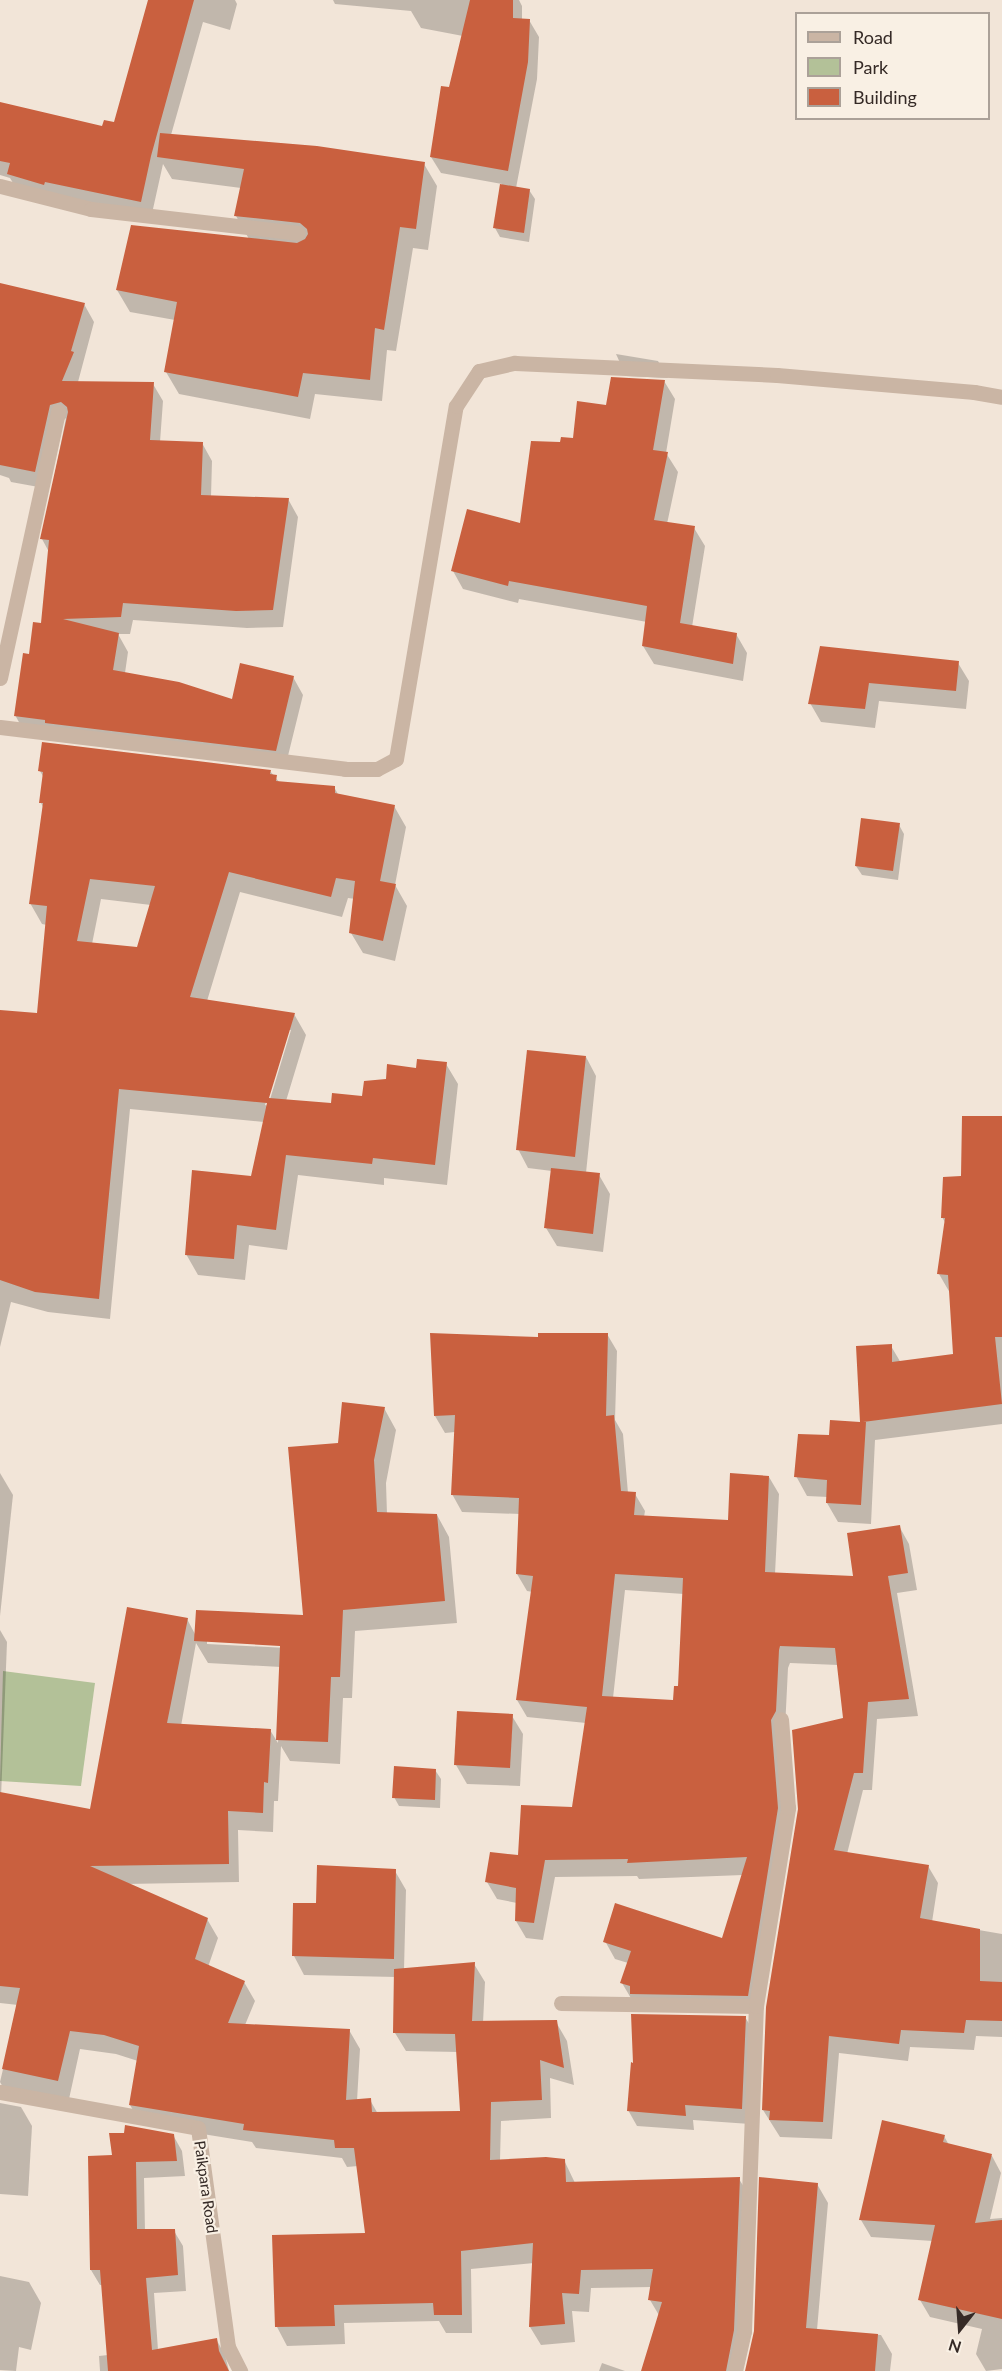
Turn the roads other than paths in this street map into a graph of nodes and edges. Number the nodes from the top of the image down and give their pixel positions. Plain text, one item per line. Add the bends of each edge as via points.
1 (0, 186) edge
2 (298, 233) dead end
3 (1002, 397) edge
4 (58, 411) dead end
5 (0, 678) edge
6 (0, 727) edge
7 (781, 1719) dead end
8 (561, 2003) dead end
9 (756, 2006) junction
10 (0, 2092) edge
11 (240, 2371) edge
12 (735, 2371) edge

1 - 2 street via 91,208
3 - 6 street via 765,374 515,363 479,371 456,406 396,759 377,769 345,769
4 - 5 street
7 - 9 street via 788,1808
8 - 9 street
9 - 12 street via 744,2331
10 - 11 street, Paikpara Road via 198,2128 228,2347

